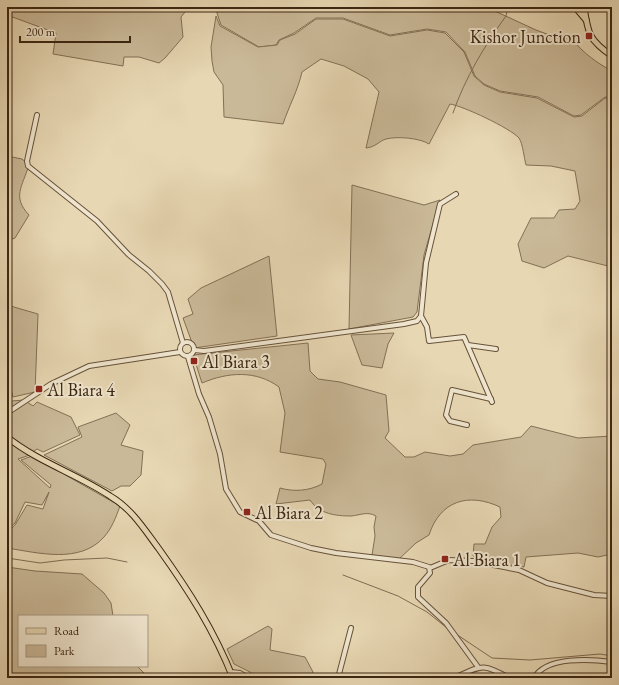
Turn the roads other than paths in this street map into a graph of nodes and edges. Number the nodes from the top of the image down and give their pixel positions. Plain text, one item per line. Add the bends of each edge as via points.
1 (513, 7) edge
2 (527, 7) edge
3 (575, 7) edge
4 (584, 7) edge
5 (586, 21) junction
6 (612, 56) edge
7 (37, 115) dead end
8 (456, 194) dead end
9 (421, 316) junction
10 (183, 343) junction
11 (468, 345) junction
12 (496, 349) dead end
13 (194, 350) junction
14 (180, 352) junction
15 (188, 357) junction
16 (7, 413) edge
17 (467, 425) dead end
18 (7, 437) edge
19 (430, 568) junction
20 (612, 596) edge
21 (351, 628) dead end
22 (612, 662) edge
23 (478, 667) junction
24 (231, 672) junction
25 (233, 678) edge
26 (249, 678) edge
27 (338, 678) edge
28 (454, 678) edge
29 (509, 678) edge
30 (534, 678) edge

1 - 2 main road
3 - 5 main road
4 - 5 main road
5 - 6 main road via 596,45
7 - 10 street via 28,166 97,221 129,255 162,284 168,292
8 - 9 street via 440,204 426,263
9 - 11 street via 427,327 429,341 464,337
9 - 13 street via 417,321 404,324 204,351
10 - 13 street via 190,343
10 - 14 street
11 - 12 street
11 - 17 street via 492,400 452,390 446,415 450,421
13 - 15 street
14 - 15 street
14 - 16 street via 89,366 51,384
15 - 19 street via 220,454 226,489 240,512 259,521 271,535 311,548 413,562
18 - 24 main road via 29,452 110,496 133,513 190,591
19 - 20 street via 449,560 473,561 519,570 547,583 594,595
19 - 23 street via 428,577 418,587 418,597 446,623
21 - 27 street
22 - 30 street via 590,659 553,664 542,669
23 - 28 street
23 - 29 street via 492,668
24 - 25 main road
24 - 26 street

